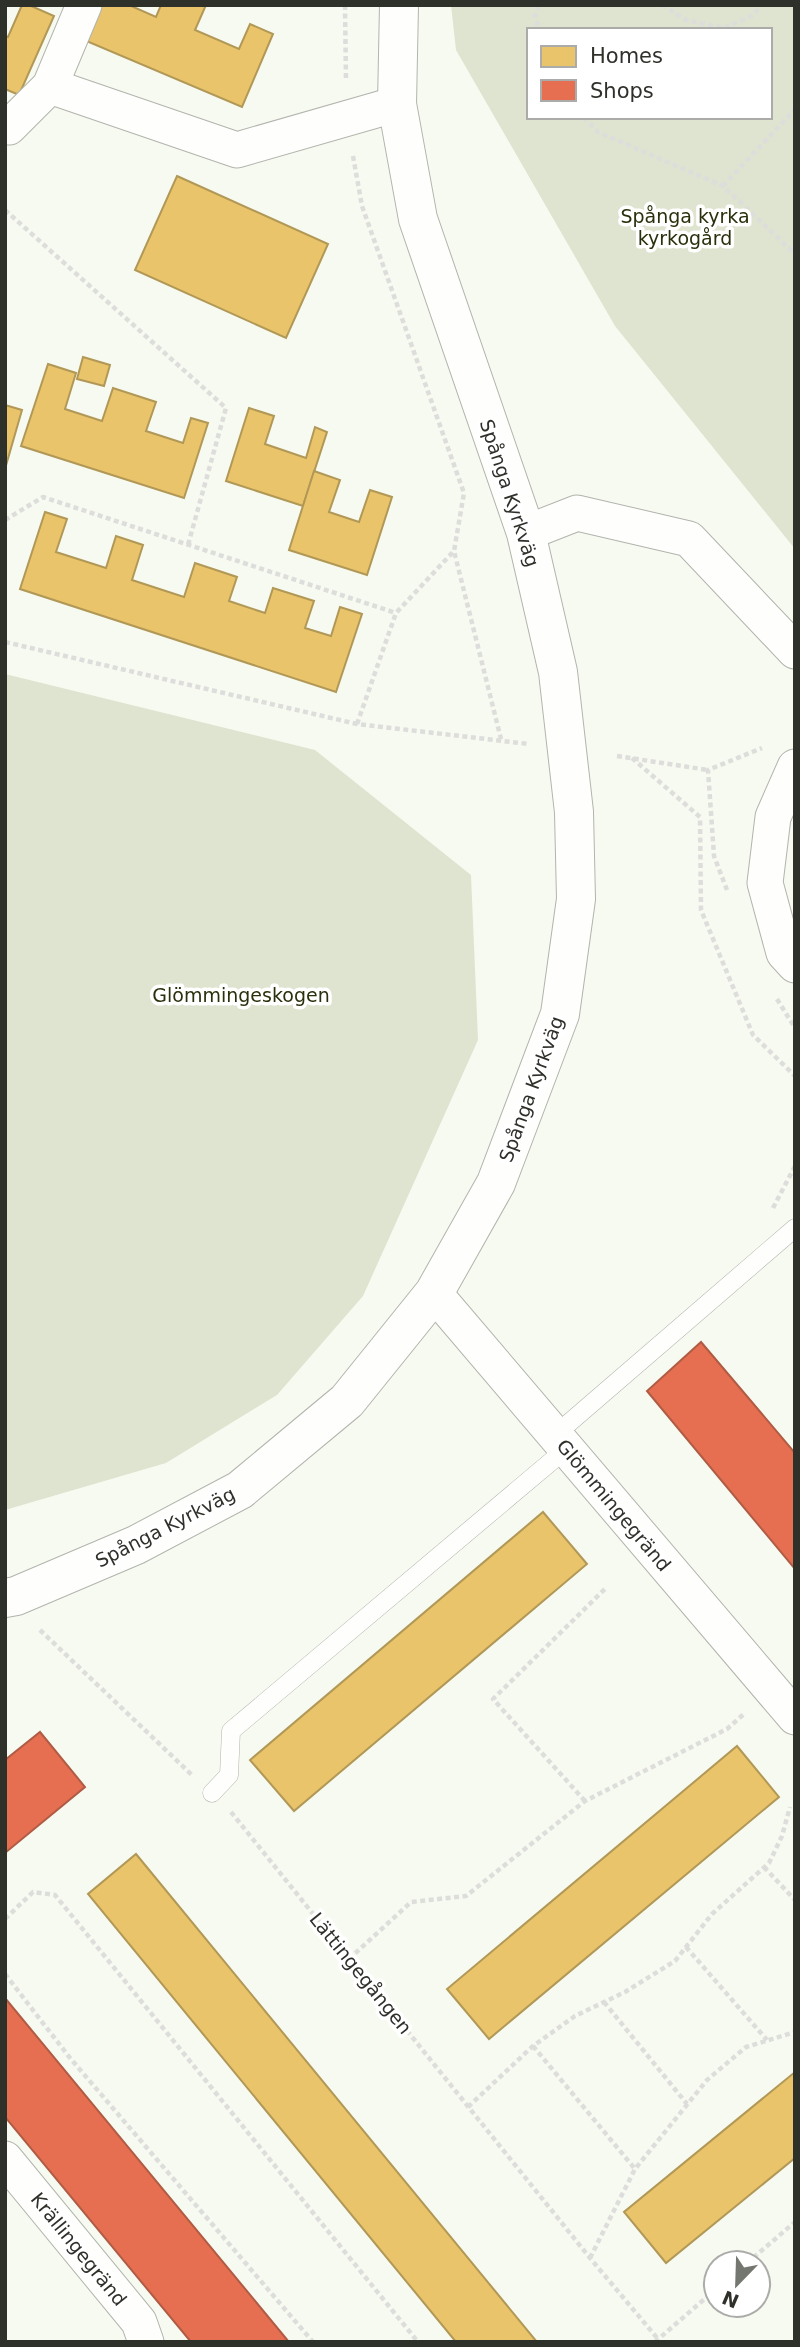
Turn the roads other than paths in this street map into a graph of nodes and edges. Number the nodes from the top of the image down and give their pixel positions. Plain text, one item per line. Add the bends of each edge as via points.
1 (85, 5) edge
2 (398, 5) edge
3 (50, 86) junction
4 (397, 104) junction
5 (5, 126) edge
6 (526, 533) junction
7 (795, 651) edge
8 (795, 767) edge
9 (795, 965) edge
10 (795, 1228) edge
11 (434, 1293) junction
12 (561, 1442) junction
13 (5, 1598) edge
14 (795, 1717) edge
15 (212, 1793) road end
16 (5, 2159) edge
17 (146, 2342) edge

1 - 3 street
2 - 4 street, Spånga Kyrkväg
3 - 4 street via 237,150
3 - 5 street via 9,128
4 - 6 street, Spånga Kyrkväg via 418,219
6 - 7 street via 577,513 689,539
6 - 11 street, Spånga Kyrkväg via 558,672 573,813 576,898 560,1014 496,1184
8 - 9 street via 774,817 765,883 785,953
10 - 12 lane
11 - 12 street, Glömmingegränd
11 - 13 street, Spånga Kyrkväg via 347,1401 240,1490 136,1545
12 - 14 street, Glömmingegränd
12 - 15 lane via 231,1731 229,1775
16 - 17 street, Krällingegränd via 139,2322

